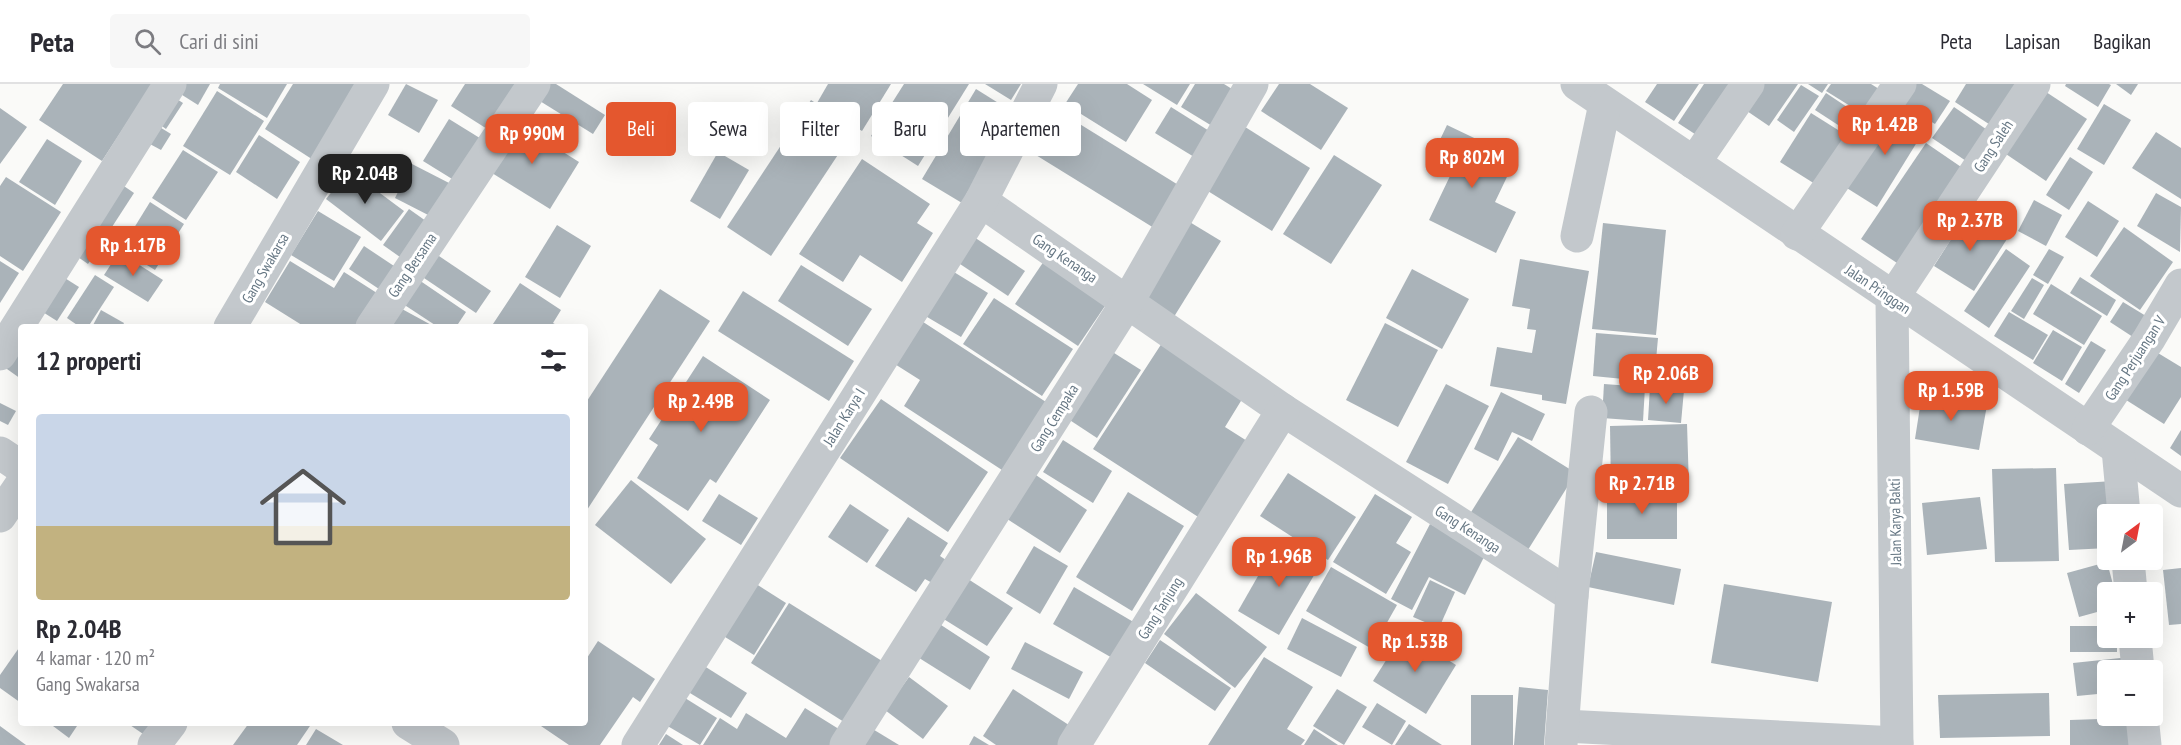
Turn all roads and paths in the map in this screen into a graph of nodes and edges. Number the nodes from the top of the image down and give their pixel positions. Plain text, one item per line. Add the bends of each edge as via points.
1 (170, 84) edge
2 (373, 84) edge
3 (534, 84) edge
4 (1041, 84) edge
5 (1252, 84) edge
6 (1577, 84) edge
7 (1748, 84) edge
8 (1900, 84) edge
9 (2034, 84) edge
10 (1605, 104) junction
11 (1694, 163) junction
12 (981, 201) junction
13 (1797, 234) junction
14 (1577, 236) dead end
15 (2181, 285) edge
16 (1893, 298) junction
17 (1128, 301) junction
18 (19, 324) edge
19 (232, 324) edge
20 (374, 324) edge
21 (18, 325) edge
22 (0, 354) edge
23 (1283, 410) junction
24 (1591, 412) dead end
25 (2088, 429) junction
26 (2118, 449) junction
27 (0, 453) edge
28 (18, 465) edge
29 (18, 489) edge
30 (2181, 490) edge
31 (2123, 504) edge
32 (0, 516) edge
33 (1572, 596) junction
34 (169, 726) edge
35 (413, 726) edge
36 (2143, 726) edge
37 (1562, 736) edge
38 (1897, 744) edge
39 (154, 745) edge
40 (443, 745) edge
41 (638, 745) edge
42 (846, 745) edge
43 (1074, 745) edge
44 (2145, 745) edge

1 - 18 street
2 - 19 street, Gang Swakarsa
3 - 20 street, Gang Bersama
4 - 12 street, Jalan Karya I
5 - 17 street, Gang Cempaka
6 - 10 street, Jalan Pringgan
7 - 11 street
8 - 13 street
9 - 16 street, Gang Saleh
10 - 11 street, Jalan Pringgan
10 - 14 street
11 - 13 street, Jalan Pringgan
12 - 17 street, Gang Kenanga
12 - 41 street, Jalan Karya I
13 - 16 street, Jalan Pringgan
15 - 25 street, Gang Perjuangan V
16 - 25 street, Jalan Pringgan
16 - 38 street, Jalan Karya Bakti
17 - 23 street, Gang Kenanga
17 - 42 street, Gang Cempaka
21 - 22 street
23 - 33 street, Gang Kenanga
23 - 43 street, Gang Tanjung
24 - 33 street
25 - 26 street, Jalan Pringgan
26 - 30 street, Jalan Pringgan
26 - 31 street
27 - 28 street
29 - 32 street
33 - 37 street
34 - 39 street
35 - 40 street
36 - 44 street
37 - 38 street

